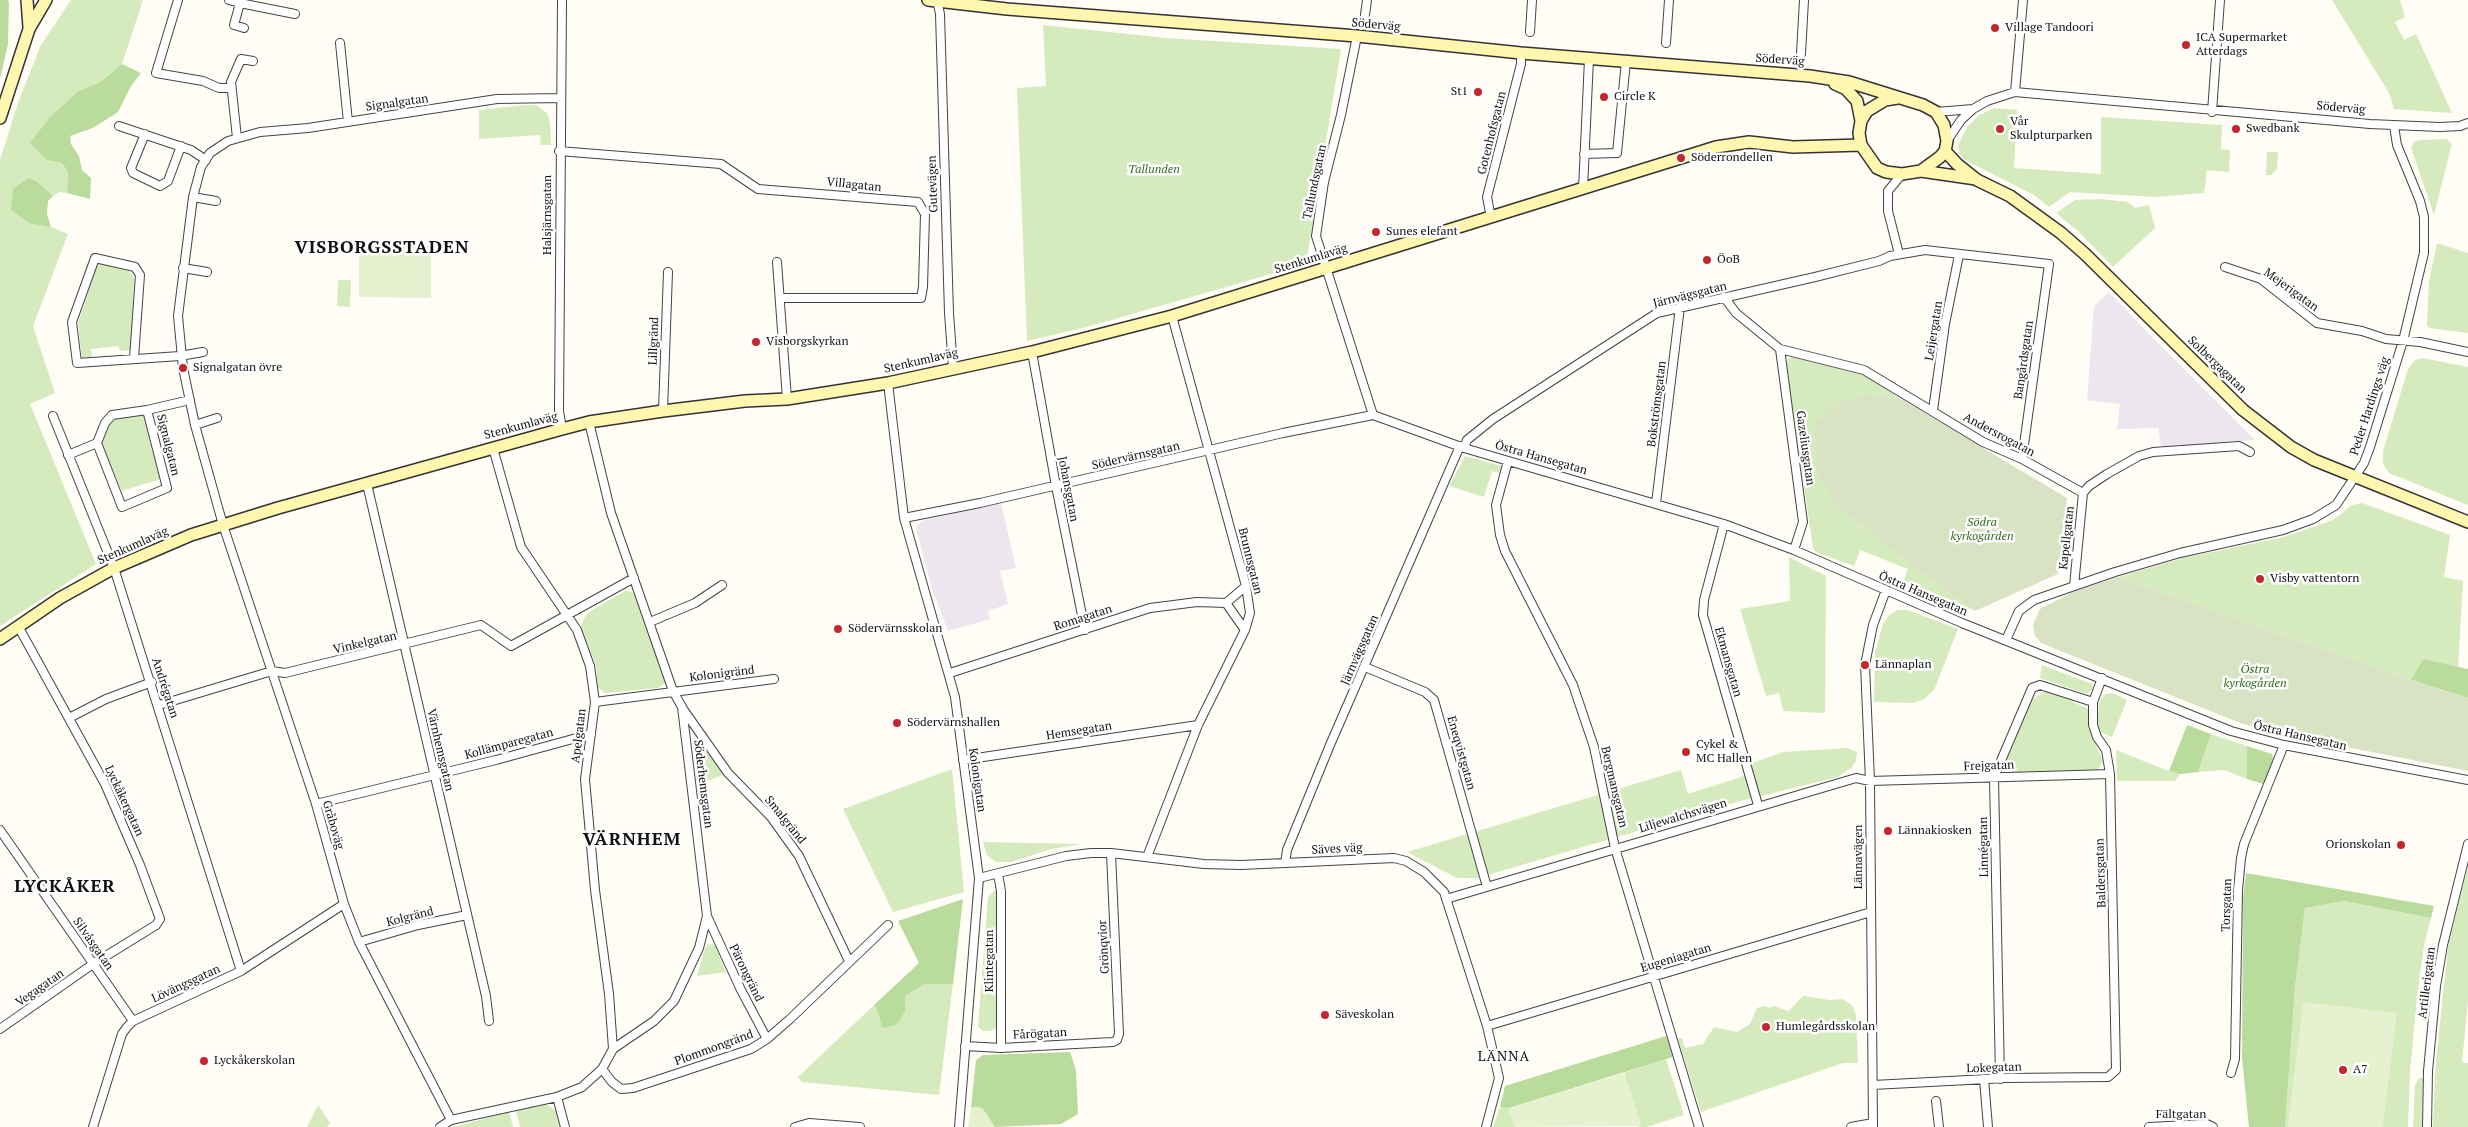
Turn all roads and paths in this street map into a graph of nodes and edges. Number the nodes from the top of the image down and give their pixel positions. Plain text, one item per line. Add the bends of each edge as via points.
1 (27, 0) edge
2 (46, 0) edge
3 (178, 0) edge
4 (229, 0) edge
5 (562, 0) edge
6 (934, 0) edge
7 (1367, 0) edge
8 (1532, 0) edge
9 (1668, 0) edge
10 (1804, 0) edge
11 (2024, 0) edge
12 (2220, 0) edge
13 (240, 3) junction
14 (295, 14) dead end
15 (1365, 15) dead end
16 (244, 28) dead end
17 (29, 29) junction
18 (1530, 32) dead end
19 (1357, 36) junction
20 (340, 43) dead end
21 (1666, 43) dead end
22 (1521, 53) junction
23 (1801, 54) dead end
24 (1589, 58) junction
25 (253, 61) dead end
26 (1626, 61) junction
27 (1822, 78) junction
28 (230, 88) junction
29 (2015, 92) junction
30 (560, 98) junction
31 (1898, 98) junction
32 (1973, 109) junction
33 (1936, 112) junction
34 (2212, 112) junction
35 (0, 118) edge
36 (1861, 121) junction
37 (348, 122) junction
38 (2468, 123) edge
39 (119, 126) dead end
40 (2394, 126) junction
41 (145, 134) junction
42 (237, 138) junction
43 (181, 146) junction
44 (1861, 146) junction
45 (1946, 146) junction
46 (559, 151) junction
47 (1584, 154) junction
48 (206, 160) junction
49 (1920, 171) junction
50 (1902, 174) junction
51 (1977, 180) junction
52 (1583, 189) junction
53 (193, 197) junction
54 (216, 201) dead end
55 (1491, 218) junction
56 (1899, 254) junction
57 (1959, 255) junction
58 (777, 262) dead end
59 (2049, 264) joint
60 (2225, 267) dead end
61 (183, 268) junction
62 (1325, 268) junction
63 (207, 272) dead end
64 (668, 272) dead end
65 (1724, 297) junction
66 (781, 298) junction
67 (1680, 307) junction
68 (1172, 316) junction
69 (2403, 341) junction
70 (1780, 348) junction
71 (203, 352) dead end
72 (1032, 352) junction
73 (2468, 352) edge
74 (180, 356) junction
75 (134, 358) junction
76 (953, 368) junction
77 (888, 383) junction
78 (788, 399) junction
79 (190, 400) junction
80 (147, 410) junction
81 (1933, 410) junction
82 (663, 411) junction
83 (1373, 415) junction
84 (53, 416) dead end
85 (217, 418) dead end
86 (589, 422) junction
87 (195, 425) junction
88 (562, 429) junction
89 (97, 443) junction
90 (1462, 447) junction
91 (493, 448) junction
92 (1209, 451) junction
93 (2250, 452) dead end
94 (68, 455) junction
95 (2022, 459) junction
96 (1508, 461) junction
97 (2355, 477) junction
98 (367, 484) junction
99 (1056, 486) junction
100 (2083, 493) junction
101 (1656, 503) junction
102 (904, 518) junction
103 (2468, 522) edge
104 (1724, 524) junction
105 (223, 525) junction
106 (1794, 550) junction
107 (114, 568) junction
108 (634, 578) junction
109 (722, 585) dead end
110 (1246, 586) junction
111 (2074, 586) junction
112 (1886, 590) junction
113 (1226, 603) junction
114 (566, 616) junction
115 (650, 622) junction
116 (18, 626) junction
117 (1085, 630) junction
118 (1245, 630) junction
119 (0, 639) edge
120 (2006, 640) junction
121 (405, 645) junction
122 (1365, 667) junction
123 (272, 671) junction
124 (950, 672) junction
125 (2102, 678) junction
126 (774, 679) dead end
127 (152, 682) junction
128 (673, 691) junction
129 (595, 702) junction
130 (2093, 702) junction
131 (159, 705) junction
132 (682, 707) junction
133 (69, 718) junction
134 (1198, 725) junction
135 (590, 734) junction
136 (2284, 746) junction
137 (963, 760) junction
138 (2110, 774) junction
139 (435, 775) junction
140 (1994, 777) junction
141 (2468, 780) edge
142 (1870, 781) junction
143 (316, 804) junction
144 (1758, 805) junction
145 (0, 830) edge
146 (2468, 844) edge
147 (1616, 848) junction
148 (1112, 853) junction
149 (1148, 857) junction
150 (1285, 863) junction
151 (998, 874) junction
152 (979, 878) junction
153 (1487, 887) junction
154 (1446, 899) junction
155 (344, 904) junction
156 (1872, 912) junction
157 (467, 915) junction
158 (707, 916) junction
159 (888, 925) dead end
160 (359, 942) junction
161 (849, 961) junction
162 (93, 964) junction
163 (241, 971) junction
164 (1653, 976) junction
165 (489, 1021) dead end
166 (133, 1022) junction
167 (1487, 1026) junction
168 (0, 1030) edge
169 (767, 1039) junction
170 (1117, 1040) joint
171 (965, 1046) junction
172 (1001, 1048) junction
173 (613, 1049) junction
174 (602, 1070) junction
175 (2115, 1072) joint
176 (2231, 1073) dead end
177 (1984, 1079) junction
178 (2000, 1079) junction
179 (1873, 1085) junction
180 (557, 1096) junction
181 (1936, 1101) dead end
182 (451, 1120) junction
183 (1873, 1125) edge
184 (93, 1127) edge
185 (440, 1127) edge
186 (565, 1127) edge
187 (796, 1127) edge
188 (860, 1127) edge
189 (959, 1127) edge
190 (1486, 1127) edge
191 (1699, 1127) edge
192 (1851, 1127) edge
193 (1939, 1127) edge
194 (1988, 1127) edge
195 (2149, 1127) edge
196 (2213, 1127) edge
197 (2427, 1127) edge

1 - 17 main road
2 - 17 main road
3 - 28 street via 156,73
4 - 13 street
5 - 30 street, Halsjärnsgatan
6 - 19 main road, Söderväg via 1007,9
6 - 76 street, Gutevägen via 940,14 948,305
7 - 15 street
8 - 18 street
9 - 21 street
10 - 23 street
11 - 29 street
12 - 34 street
13 - 14 street
13 - 16 street via 234,24
17 - 35 main road
19 - 22 main road, Söderväg
19 - 62 street, Tallundsgatan via 1342,115 1324,182 1316,236
20 - 37 street
22 - 24 main road, Söderväg
22 - 55 street, Gotenhofsgatan via 1521,64 1487,197
24 - 26 main road, Söderväg
24 - 47 street
25 - 28 street via 241,59
26 - 27 main road, Söderväg
26 - 47 street via 1617,153
27 - 31 main road, Söderväg via 1857,84
27 - 36 main road, Söderväg via 1846,89 1857,102
28 - 42 street
29 - 32 street, Söderväg
29 - 34 street, Söderväg
30 - 37 street, Signalgatan via 497,98
30 - 46 street, Halsjärnsgatan
31 - 33 main road
31 - 36 main road via 1876,104
32 - 33 street, Söderväg
32 - 45 street, Söderväg via 1961,120
33 - 45 main road via 1944,125
34 - 40 street, Söderväg
36 - 44 main road
37 - 42 street, Signalgatan via 260,132
38 - 40 street, Söderväg via 2446,127
39 - 41 street
40 - 69 street, Peder Hardings väg via 2397,146 2420,202 2426,236
41 - 43 street
41 - 43 street via 131,168 133,173 160,186 168,181
42 - 48 street, Signalgatan via 219,147
43 - 48 street
44 - 50 main road via 1877,168
44 - 52 main road, Stenkumlaväg via 1793,147 1749,142 1724,146
45 - 49 main road via 1934,163
45 - 51 main road, Solbergagatan
46 - 66 street, Villagatan via 722,164 758,190 918,202 925,214 921,298
46 - 88 street, Halsjärnsgatan via 559,411
47 - 52 street
48 - 53 street, Signalgatan
49 - 50 main road
49 - 51 main road, Solbergagatan
50 - 56 street via 1888,191 1888,211
51 - 97 main road, Solbergagatan via 2010,196 2067,238 2256,422 2306,455
52 - 55 main road, Stenkumlaväg
53 - 54 street
53 - 61 street, Signalgatan
55 - 62 main road, Stenkumlaväg
56 - 57 street, Järnvägsgatan via 1925,250
56 - 65 street, Järnvägsgatan
57 - 59 street, Järnvägsgatan
57 - 81 street, Leijergatan
58 - 66 street
59 - 95 street, Bangårdsgatan
60 - 69 street, Mejerigatan via 2261,280 2317,323
61 - 63 street
61 - 74 street, Signalgatan via 178,316
62 - 68 main road, Stenkumlaväg
62 - 83 street, Tallundsgatan
64 - 82 street, Lillgränd
65 - 67 street, Järnvägsgatan
65 - 70 street, Andersrogatan via 1736,313
66 - 78 street
67 - 90 street, Järnvägsgatan via 1647,318 1488,423
67 - 101 street, Bokströmsgatan
68 - 72 main road, Stenkumlaväg
68 - 92 street, Brunnsgatan
69 - 73 street, Mejerigatan
69 - 97 street, Peder Hardings väg via 2370,447
70 - 81 street, Andersrogatan via 1864,370
70 - 106 street, Gazeliusgatan via 1803,522
71 - 74 street
72 - 76 main road, Stenkumlaväg
72 - 99 street, Johansgatan
74 - 75 street
74 - 79 street, Signalgatan
75 - 75 street via 140,275 135,268 95,258 72,322 77,363
76 - 77 main road, Stenkumlaväg
77 - 78 main road, Stenkumlaväg
77 - 102 street, Kolonigatan
78 - 82 main road, Stenkumlaväg
79 - 80 street, Signalgatan
79 - 87 street, Signalgatan
80 - 89 street, Signalgatan via 112,415
80 - 89 street, Signalgatan via 167,488 122,507
81 - 95 street, Andersrogatan via 1983,442
82 - 86 main road, Stenkumlaväg
83 - 90 street, Östra Hansegatan
83 - 92 street, Södervärnsgatan
84 - 94 street, Andrégatan
85 - 87 street
86 - 88 main road, Stenkumlaväg
86 - 108 street, Söderhemsgatan via 612,513
87 - 105 street, Signalgatan
88 - 91 main road, Stenkumlaväg
89 - 94 street
90 - 96 street, Östra Hansegatan
90 - 122 street, Järnvägsgatan
91 - 98 main road, Stenkumlaväg
91 - 114 street, Apelgatan via 521,547
92 - 99 street, Södervärnsgatan
92 - 110 street, Brunnsgatan
93 - 100 street via 2239,446 2153,452 2107,474
94 - 107 street, Andrégatan
95 - 100 street, Andersrogatan
96 - 101 street, Östra Hansegatan
96 - 147 street, Bergmansgatan via 1496,505 1500,535 1505,551 1573,684 1594,747
97 - 103 main road, Solbergagatan
97 - 111 street, Peder Hardings väg via 2336,505 2313,519 2283,530 2180,553
98 - 105 main road, Stenkumlaväg
98 - 121 street, Värnhemsgatan
99 - 102 street, Södervärnsgatan
99 - 117 street, Johansgatan
100 - 111 street, Kapellgatan
101 - 104 street, Östra Hansegatan
102 - 124 street, Kolonigatan
104 - 106 street, Östra Hansegatan
104 - 144 street, Ekmansgatan via 1702,615
105 - 107 main road, Stenkumlaväg via 157,548
105 - 123 street, Gråboväg
106 - 112 street, Östra Hansegatan
107 - 116 main road, Stenkumlaväg
107 - 127 street, Andrégatan
108 - 114 street
108 - 115 street, Söderhemsgatan
109 - 115 street via 695,603
110 - 113 street
110 - 118 street, Brunnsgatan via 1250,613
111 - 120 street, Peder Hardings väg via 2024,606
112 - 120 street, Östra Hansegatan
112 - 142 street, Lännavägen via 1873,625 1865,665
113 - 117 street, Romagatan via 1197,602 1150,608
113 - 118 street
114 - 121 street, Vinkelgatan via 510,646 481,625
114 - 129 street, Apelgatan via 577,630 590,666
115 - 128 street, Söderhemsgatan
116 - 119 main road, Stenkumlaväg
116 - 133 street, Lyckåkergatan
117 - 124 street, Romagatan
118 - 134 street, Brunnsgatan
120 - 125 street, Östra Hansegatan
121 - 123 street, Vinkelgatan via 285,673
121 - 139 street, Värnhemsgatan
122 - 150 street, Järnvägsgatan via 1287,850
122 - 153 street, Eneqvistgatan via 1425,692 1434,700
123 - 131 street, Vinkelgatan
123 - 143 street, Gråboväg
124 - 137 street, Kolonigatan
125 - 130 street, Baldersgatan
125 - 136 street, Östra Hansegatan via 2231,731
126 - 128 street, Kolonigränd
127 - 131 street, Andrégatan
127 - 133 street via 106,699
128 - 129 street, Kolonigränd
128 - 132 street, Söderhemsgatan
129 - 135 street, Apelgatan
130 - 138 street, Baldersgatan via 2093,725 2106,750
130 - 140 street, Linnégatan via 2040,685 2032,688
131 - 163 street, Andrégatan
132 - 158 street, Söderhemsgatan
132 - 161 street, Smalgränd via 728,773 771,817 799,856
133 - 162 street, Lyckåkergatan via 105,784 160,919 156,926
134 - 137 street, Hemsegatan
134 - 149 street, Brunnsgatan
135 - 139 street, Kollämparegatan
135 - 173 street, Apelgatan via 585,779
136 - 141 street, Östra Hansegatan
136 - 176 street, Torsgatan via 2241,858 2235,1059
137 - 152 street, Kolonigatan
138 - 140 street, Frejgatan
138 - 175 street, Baldersgatan via 2118,1062
139 - 143 street, Kollämparegatan
139 - 157 street, Värnhemsgatan
140 - 142 street, Frejgatan
140 - 178 street, Linnégatan
142 - 144 street, Liljewalchsvägen via 1856,778
142 - 156 street, Lännavägen
143 - 155 street, Gråboväg
144 - 147 street, Liljewalchsvägen
145 - 162 street, Silvåsgatan
146 - 197 street, Artillerigatan via 2442,946 2436,986 2428,1071
147 - 153 street, Liljewalchsvägen
147 - 164 street, Bergmansgatan
148 - 149 street, Säves väg
148 - 151 street, Säves väg via 1066,856
148 - 170 street, Grönqvior via 1120,1034
149 - 150 street, Säves väg via 1204,864
150 - 154 street, Säves väg via 1394,858 1424,872 1439,886
151 - 152 street, Säves väg
151 - 172 street, Klintegatan via 1002,891
152 - 171 street, Kolonigatan
153 - 154 street, Liljewalchsvägen
154 - 167 street, Säves väg
155 - 160 street, Gråboväg
155 - 163 street, Lövängsgatan
156 - 164 street, Eugeniagatan
156 - 179 street, Lännavägen
157 - 160 street, Kolgränd
157 - 165 street, Värnhemsgatan
158 - 169 street, Pärongränd via 740,990
158 - 173 street, Söderhemsgatan via 699,948 674,1001 654,1020
159 - 161 street, Plommongränd
160 - 182 street, Gråboväg
161 - 169 street, Plommongränd
162 - 166 street, Silvåsgatan
162 - 168 street, Vegagatan
163 - 166 street, Lövängsgatan
164 - 167 street, Eugeniagatan
164 - 191 street, Bergmansgatan
166 - 184 street via 122,1034
167 - 190 street, Säves väg via 1499,1078
169 - 174 street, Plommongränd via 751,1049 633,1088 621,1089
170 - 172 street, Fårögatan
171 - 172 street, Fårögatan
171 - 189 street, Kolonigatan
173 - 174 street, Söderhemsgatan
174 - 180 street, Söderhemsgatan via 582,1087
175 - 178 street, Lokegatan via 2108,1077
177 - 178 street, Lokegatan
177 - 179 street, Lokegatan
177 - 194 street
179 - 183 street, Lännavägen
180 - 182 street, Söderhemsgatan
180 - 186 street
181 - 193 street
182 - 185 street, Söderhemsgatan
183 - 192 street
187 - 188 street via 809,1123
195 - 196 street, Fältgatan via 2207,1124

